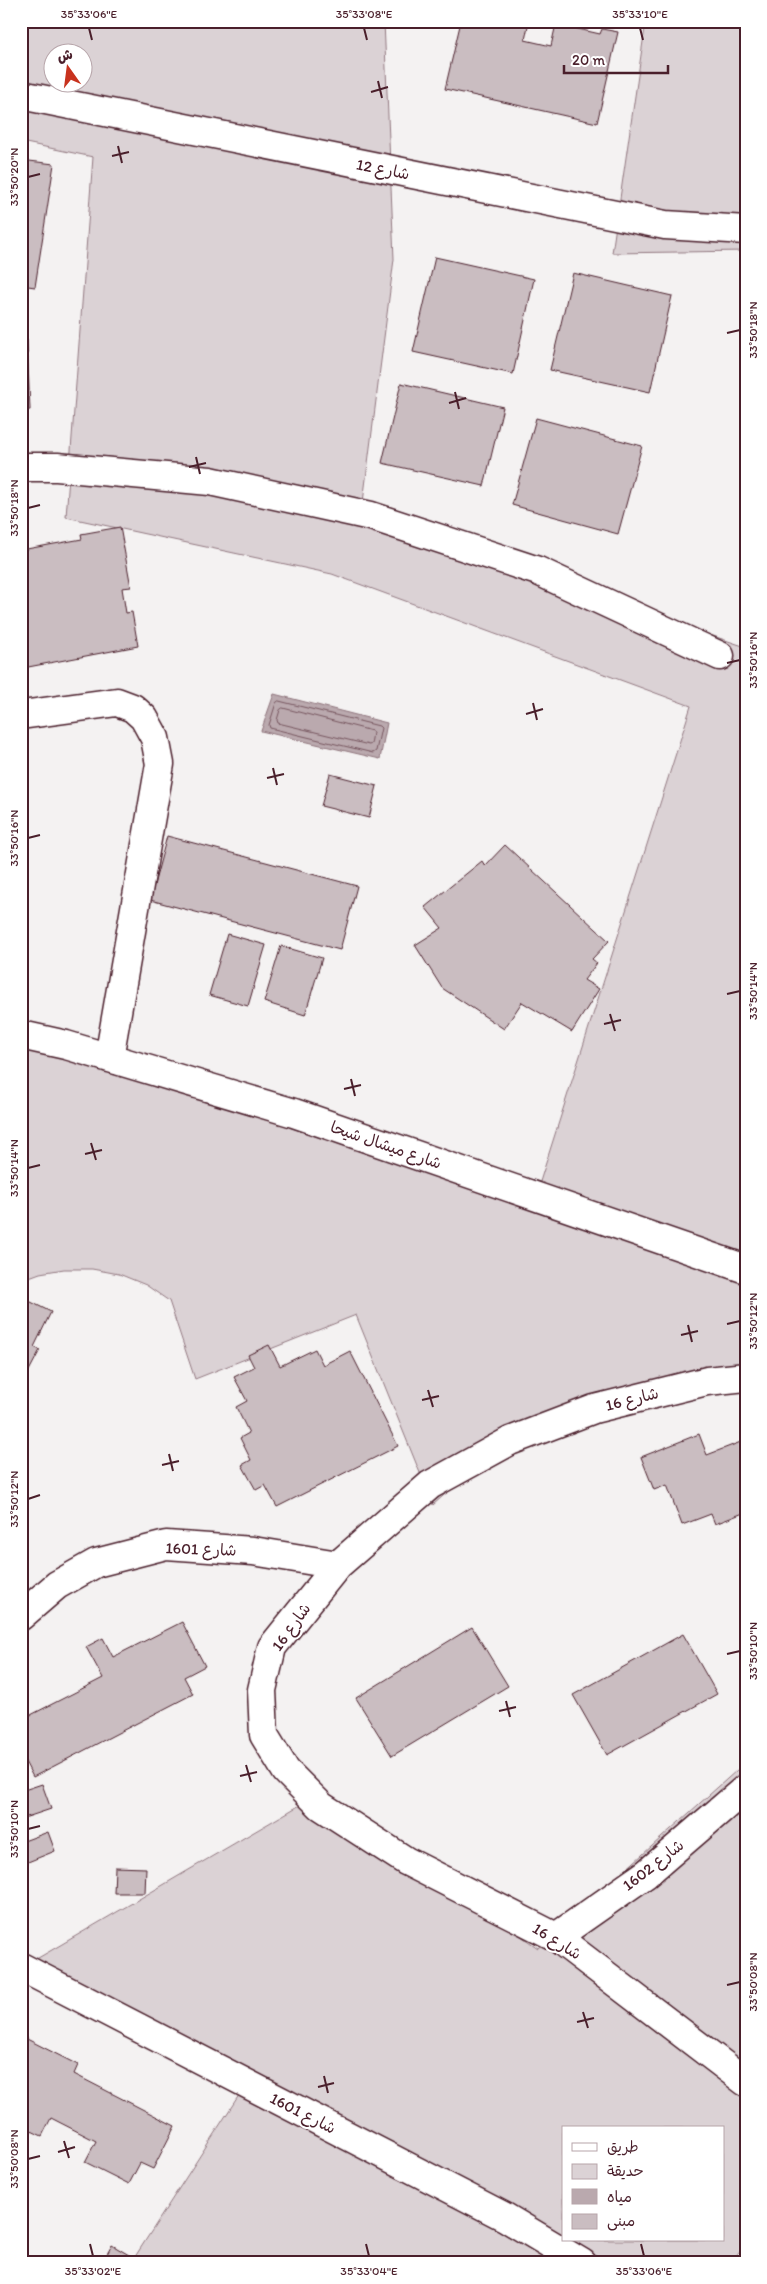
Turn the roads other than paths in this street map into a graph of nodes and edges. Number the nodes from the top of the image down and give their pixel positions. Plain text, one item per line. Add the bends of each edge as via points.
1 (21, 95) edge
2 (746, 230) edge
3 (21, 467) edge
4 (720, 656) dead end
5 (21, 715) edge
6 (21, 1035) edge
7 (109, 1058) junction
8 (746, 1269) edge
9 (746, 1377) edge
10 (338, 1565) junction
11 (21, 1616) edge
12 (746, 1788) edge
13 (556, 1937) junction
14 (21, 1967) edge
15 (746, 2082) edge
16 (582, 2263) edge

1 - 2 street, شارع 12 via 665,225
3 - 4 street via 57,467 210,481 371,516 538,571
5 - 7 street via 117,702 133,708 144,718 155,738 160,764
6 - 7 street, شارع ميشال شيحا
7 - 8 street, شارع ميشال شيحا via 294,1113
9 - 10 street, شارع 16 via 707,1381 594,1409 510,1441 430,1485
10 - 11 street, شارع 1601 via 253,1551 166,1545 96,1563 57,1585
10 - 13 street, شارع 16 via 272,1647 262,1690 264,1735 286,1771 322,1806 406,1861
12 - 13 street, شارع 1602 via 646,1874
13 - 15 street, شارع 16
14 - 16 street, شارع 1601 via 497,2213

